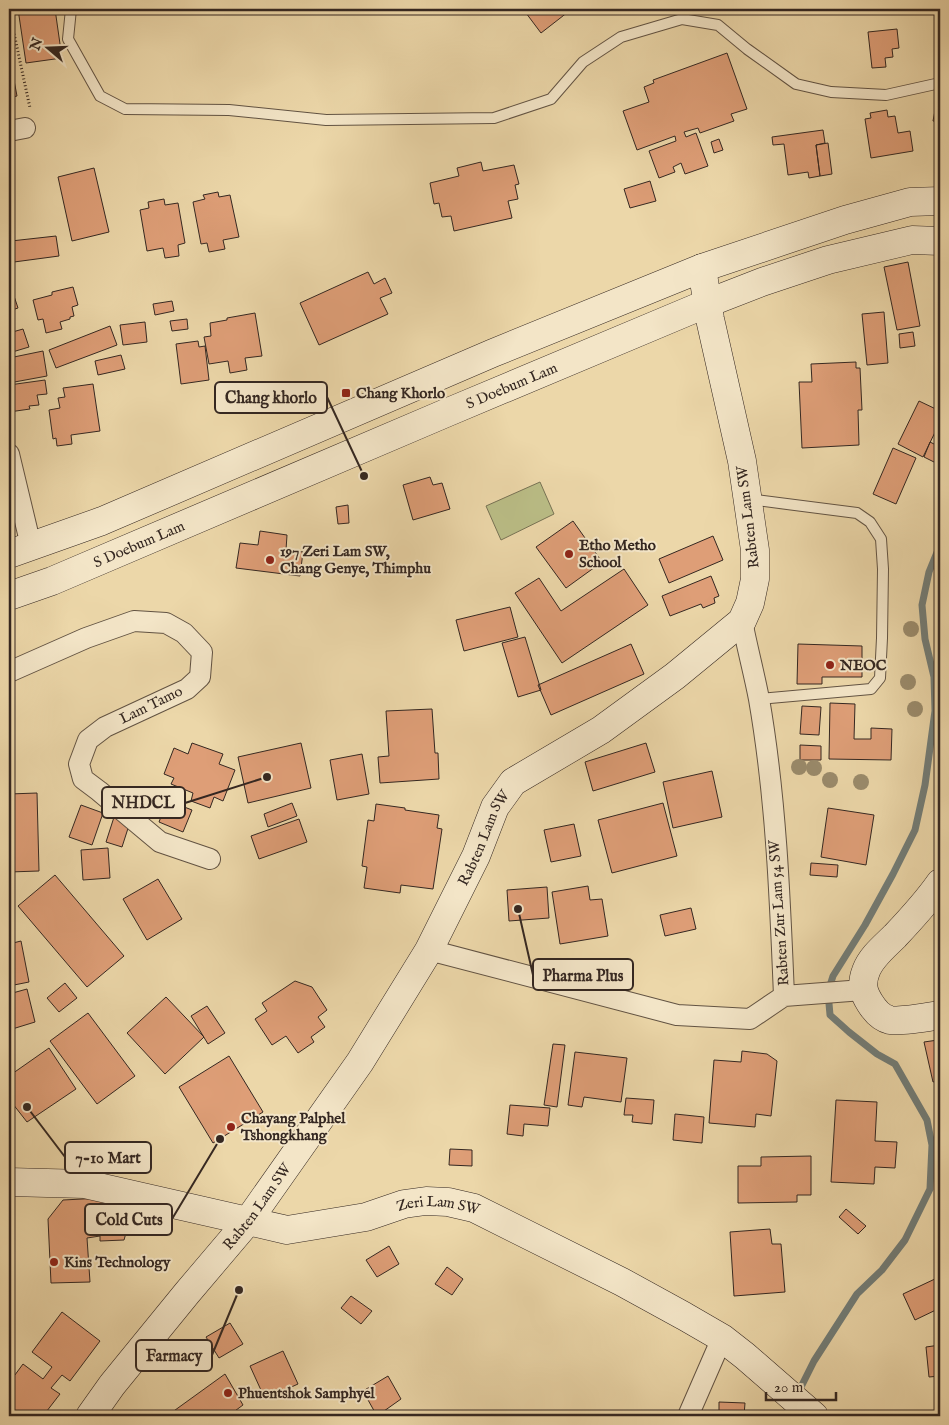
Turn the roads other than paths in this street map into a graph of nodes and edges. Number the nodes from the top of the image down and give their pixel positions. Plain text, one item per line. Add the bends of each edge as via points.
1 (71, 9) edge
2 (940, 83) edge
3 (940, 201) edge
4 (940, 241) edge
5 (702, 268) junction
6 (708, 303) junction
7 (9, 454) edge
8 (748, 499) junction
9 (20, 550) edge
10 (9, 596) edge
11 (742, 621) junction
12 (9, 672) edge
13 (759, 699) junction
14 (210, 858) dead end
15 (940, 883) edge
16 (429, 950) junction
17 (851, 991) junction
18 (784, 996) junction
19 (940, 1016) edge
20 (9, 1182) edge
21 (248, 1221) junction
22 (722, 1338) junction
23 (90, 1416) edge
24 (688, 1416) edge
25 (814, 1416) edge

1 - 2 lane via 68,39 100,96 124,109 229,110 326,120 494,118 551,99 583,62 621,37 682,19 718,25 796,84 831,92 886,95
3 - 5 main road via 910,202 845,220
4 - 6 main road, S Doebum Lam via 912,240 828,260
5 - 6 main road, Rabten Lam SW
5 - 9 main road via 493,353 102,521
6 - 8 main road, Rabten Lam SW
6 - 10 main road, S Doebum Lam via 62,577
7 - 9 street
8 - 11 main road, Rabten Lam SW via 755,550 755,579
8 - 13 lane via 856,513 870,522 882,546 880,678 871,688
11 - 13 street, Rabten Zur Lam 54 SW
11 - 16 main road, Rabten Lam SW via 675,676 601,730 513,782 495,807 476,856
12 - 14 street, Lam Tamo via 134,621 166,623 184,632 202,652 200,677 187,689 105,727 88,740 79,764 83,779 160,842
13 - 18 street, Rabten Zur Lam 54 SW via 771,791
15 - 17 main road via 926,904 873,959 863,980
16 - 18 street, Rabten Zur Lam 54 SW via 677,1015 750,1019
16 - 21 main road, Rabten Lam SW via 360,1062
17 - 18 street
17 - 19 main road via 881,1016 891,1020
20 - 21 main road, Zeri Lam SW via 85,1184
21 - 22 main road, Zeri Lam SW via 287,1230 366,1217 404,1204 426,1201 474,1208 622,1282
21 - 23 main road, Rabten Lam SW
22 - 24 street
22 - 25 main road, Zeri Lam SW

